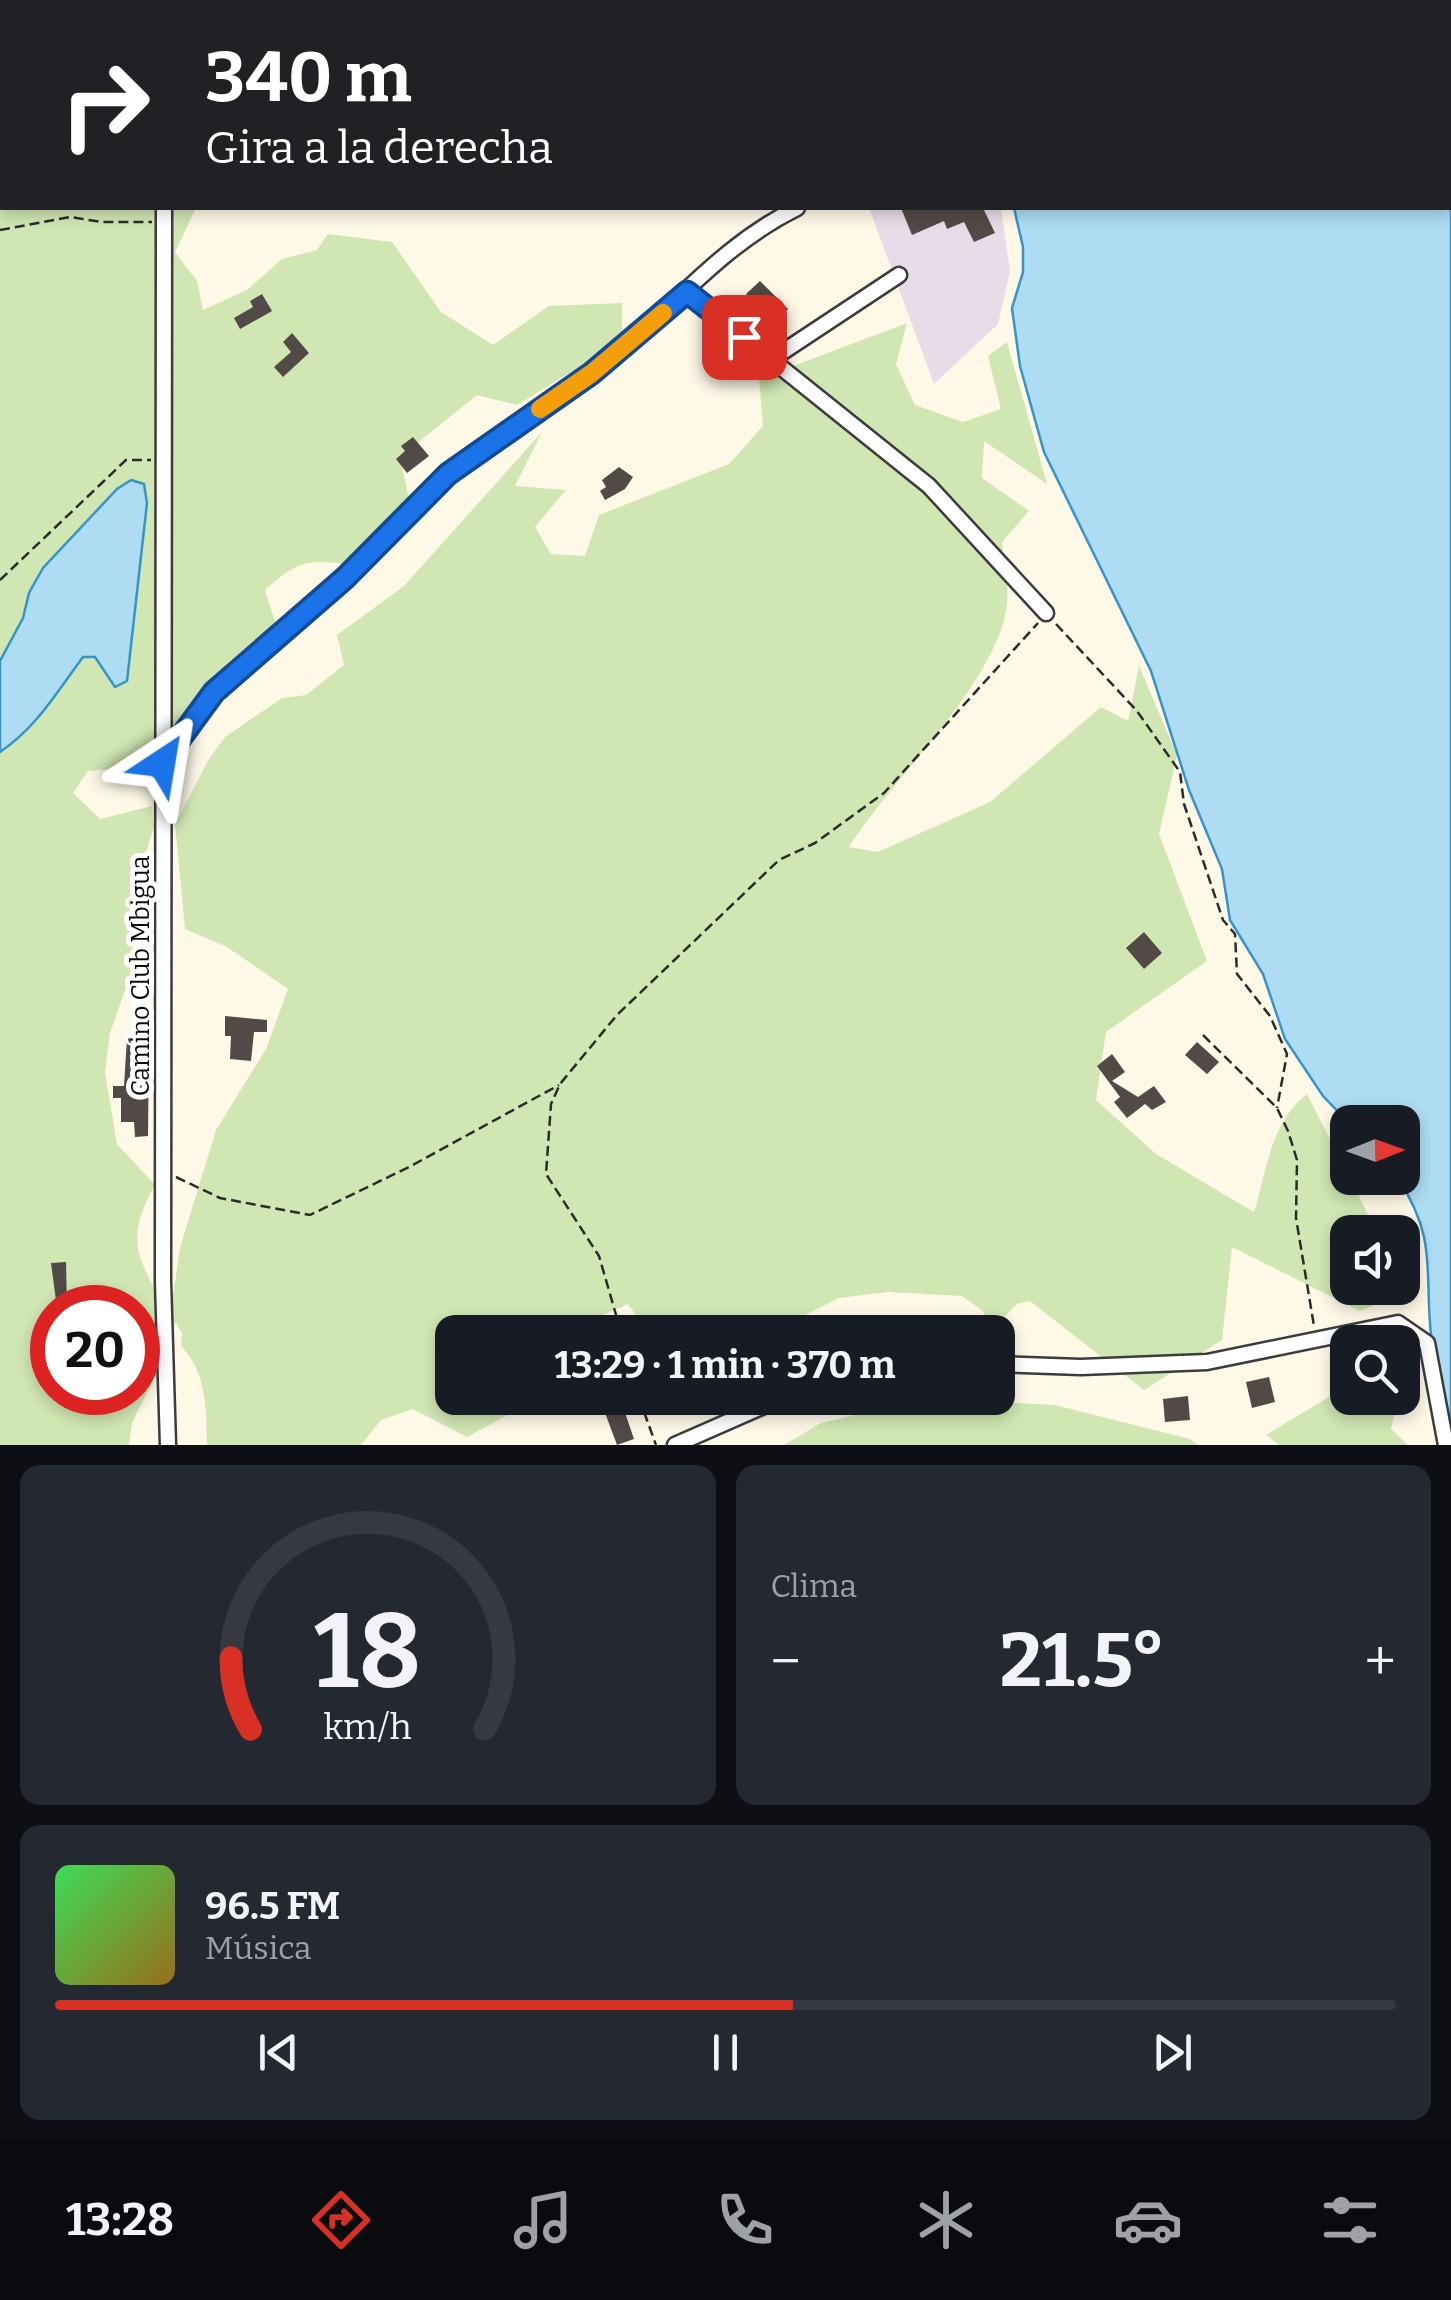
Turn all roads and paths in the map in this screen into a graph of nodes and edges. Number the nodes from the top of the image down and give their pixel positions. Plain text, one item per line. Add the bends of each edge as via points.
1 (794, 210) edge
2 (164, 214) edge
3 (0, 230) edge
4 (899, 275) dead end
5 (687, 292) junction
6 (772, 360) junction
7 (165, 460) junction
8 (0, 580) edge
9 (1046, 613) junction
10 (162, 763) junction
11 (1204, 1035) dead end
12 (560, 1084) junction
13 (1277, 1108) junction
14 (164, 1170) junction
15 (616, 1315) edge
16 (1316, 1342) junction
17 (1015, 1364) edge
18 (645, 1415) edge
19 (743, 1415) edge
20 (168, 1445) edge
21 (656, 1445) edge
22 (675, 1445) edge
23 (1446, 1445) edge

1 - 5 street via 729,247
2 - 3 path via 102,222 70,217
2 - 7 street, Camino Club Mbigua
4 - 6 street
5 - 6 street
5 - 10 street via 592,373 448,474 345,578 214,692
6 - 9 street via 929,486
7 - 8 path via 126,460
7 - 10 street, Camino Club Mbigua
9 - 12 path via 884,793 780,860 617,1014
9 - 13 path via 1137,711 1180,772 1184,804 1223,920 1236,934 1237,974 1283,1040 1288,1066
10 - 14 street, Camino Club Mbigua
11 - 13 path
12 - 14 path via 310,1215 220,1198
12 - 15 path via 551,1104 546,1174 598,1256
13 - 16 path via 1297,1160 1296,1218
14 - 20 street, Camino Club Mbigua
16 - 17 street via 1155,1366
16 - 23 street via 1398,1323 1427,1342
18 - 21 path
19 - 22 street

